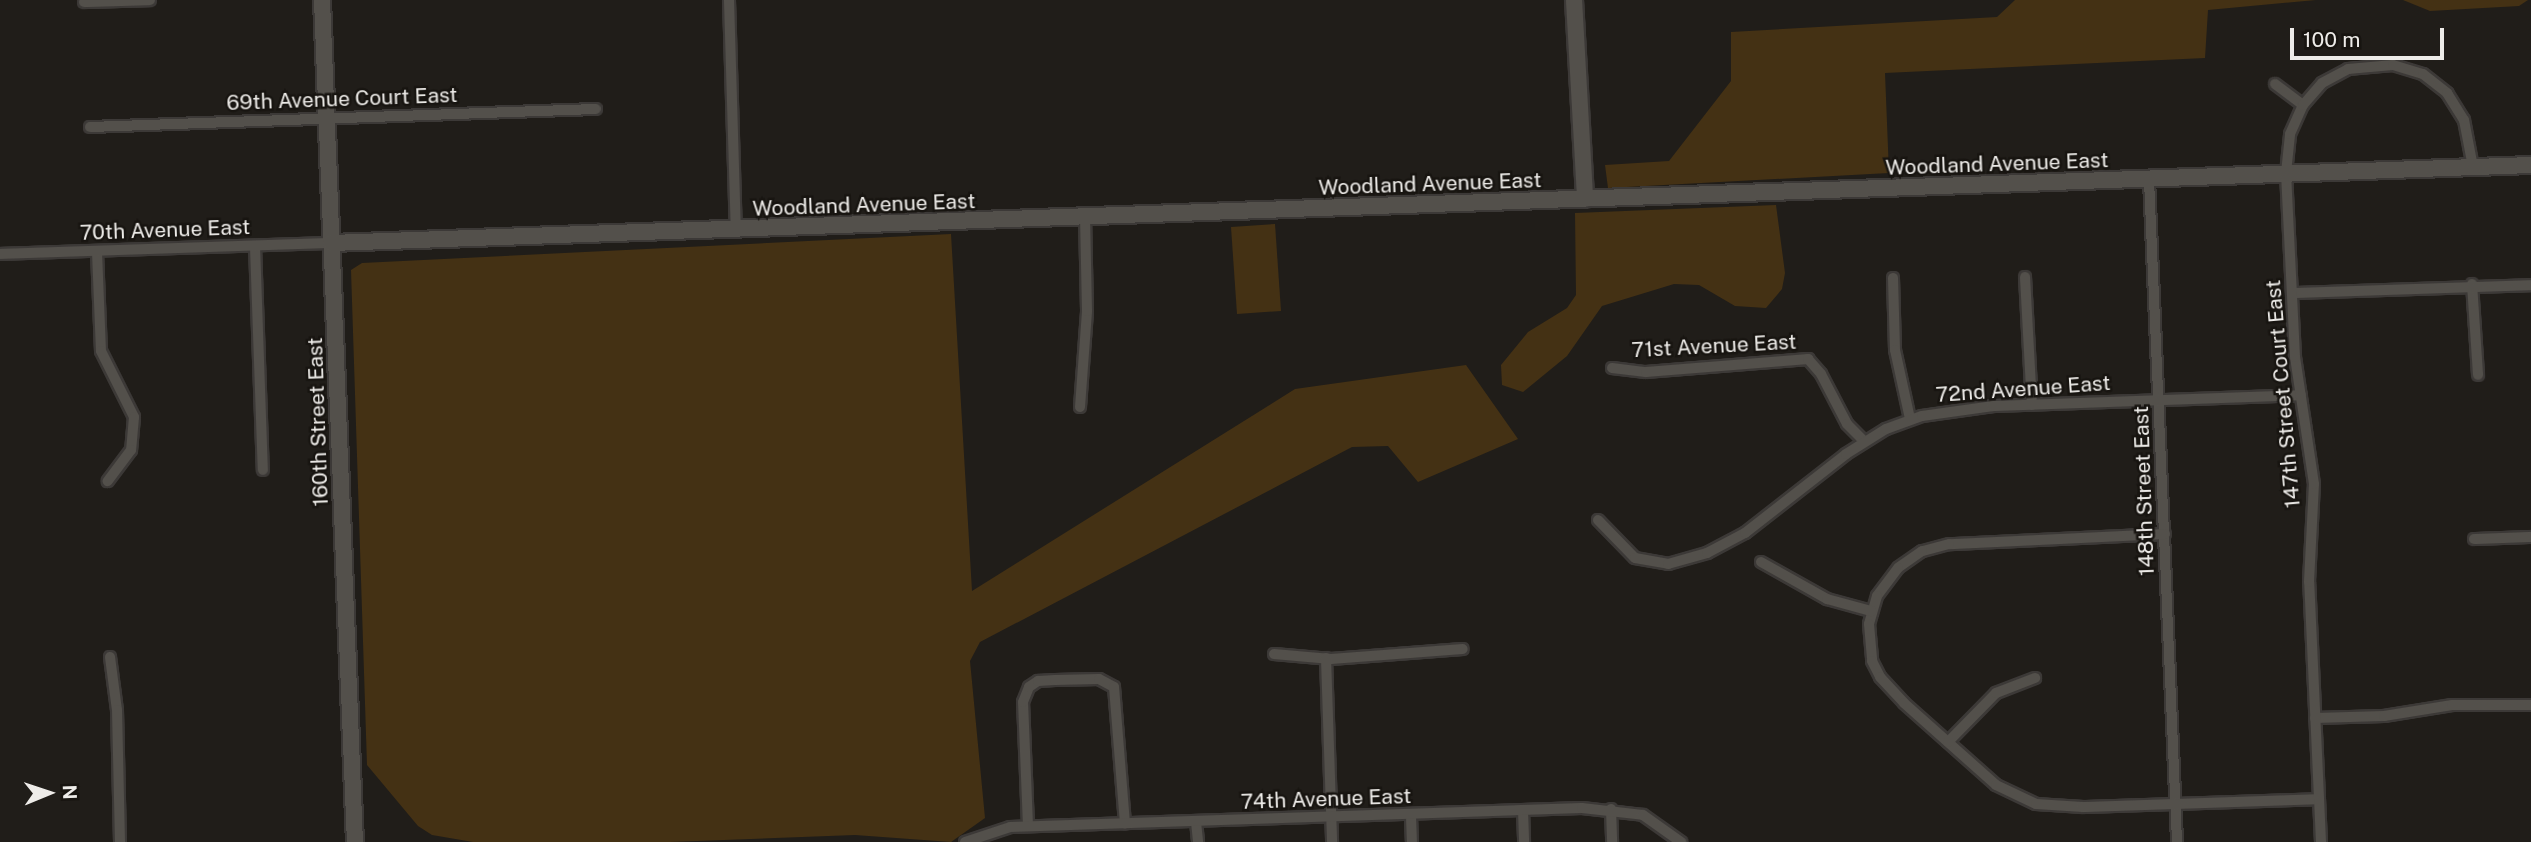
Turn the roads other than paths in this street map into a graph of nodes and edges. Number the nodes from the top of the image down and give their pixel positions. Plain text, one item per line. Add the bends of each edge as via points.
1 (150, 0) edge
2 (321, 0) edge
3 (729, 0) edge
4 (1574, 0) edge
5 (83, 2) dead end
6 (2275, 84) dead end
7 (2302, 106) junction
8 (596, 109) dead end
9 (326, 120) junction
10 (90, 127) dead end
11 (2531, 165) edge
12 (2473, 167) junction
13 (2286, 173) junction
14 (2149, 179) junction
15 (1585, 199) junction
16 (1085, 219) junction
17 (737, 230) junction
18 (331, 243) junction
19 (255, 246) junction
20 (97, 252) junction
21 (0, 254) edge
22 (2025, 277) dead end
23 (1892, 278) dead end
24 (2472, 284) junction
25 (2531, 285) edge
26 (2292, 293) junction
27 (1612, 368) dead end
28 (2478, 375) dead end
29 (2301, 395) junction
30 (2160, 400) junction
31 (2032, 405) junction
32 (1080, 407) dead end
33 (1910, 419) junction
34 (1862, 440) junction
35 (263, 470) dead end
36 (108, 481) dead end
37 (1598, 520) dead end
38 (2165, 534) junction
39 (2531, 537) edge
40 (2474, 539) dead end
41 (1761, 562) dead end
42 (1871, 611) junction
43 (1463, 649) dead end
44 (1274, 654) dead end
45 (110, 657) dead end
46 (1326, 659) junction
47 (2035, 678) dead end
48 (2531, 705) edge
49 (2315, 718) junction
50 (1948, 742) junction
51 (2319, 799) junction
52 (2173, 802) junction
53 (1522, 810) junction
54 (1611, 810) junction
55 (1411, 816) junction
56 (1330, 819) junction
57 (1196, 822) junction
58 (1125, 824) junction
59 (1028, 826) junction
60 (120, 842) edge
61 (355, 842) edge
62 (965, 842) edge
63 (1198, 842) edge
64 (1332, 842) edge
65 (1412, 842) edge
66 (1524, 842) edge
67 (1612, 842) edge
68 (1681, 842) edge
69 (2177, 842) edge
70 (2322, 842) edge

1 - 5 street
2 - 9 street, 160th Street East
3 - 17 street
4 - 15 street
6 - 7 street
7 - 12 street via 2335,75 2377,64 2408,68 2447,93 2464,120
7 - 13 street, 147th Street Court East via 2290,134
8 - 9 street, 69th Avenue Court East
9 - 10 street, 69th Avenue Court East
9 - 18 street, 160th Street East
11 - 12 street, Woodland Avenue East
12 - 13 street, Woodland Avenue East
13 - 14 street, Woodland Avenue East
13 - 26 street, 147th Street Court East
14 - 15 street, Woodland Avenue East
14 - 30 street, 148th Street East
15 - 16 street, Woodland Avenue East
16 - 17 street, Woodland Avenue East
16 - 32 street via 1087,311
17 - 18 street, Woodland Avenue East
18 - 19 street, 70th Avenue East
18 - 61 street, 160th Street East
19 - 20 street, 70th Avenue East
19 - 35 street
20 - 21 street, 70th Avenue East
20 - 36 street via 101,351 134,417 131,450
22 - 31 street
23 - 33 street via 1895,350
24 - 25 street
24 - 26 street
24 - 28 street
26 - 29 street, 147th Street Court East
27 - 34 street, 71st Avenue East via 1646,372 1808,359
29 - 30 street, 72nd Avenue East
29 - 49 street, 147th Street Court East via 2314,484 2309,582
30 - 31 street, 72nd Avenue East
30 - 38 street, 148th Street East
31 - 33 street, 72nd Avenue East via 1963,409
33 - 34 street, 72nd Avenue East
34 - 37 street, 72nd Avenue East via 1745,534 1683,561 1644,563
38 - 42 street via 1936,546 1898,568
38 - 52 street, 148th Street East
39 - 40 street
41 - 42 street via 1827,599
42 - 50 street via 1870,654 1880,677
43 - 46 street
44 - 46 street
45 - 60 street via 117,710
46 - 56 street
47 - 50 street via 1996,692
48 - 49 street via 2452,705 2384,716
49 - 51 street, 147th Street Court East
50 - 52 street via 1996,785 2036,804
51 - 52 street
51 - 70 street, 147th Street Court East
52 - 69 street, 148th Street East
53 - 54 street, 74th Avenue East
53 - 55 street, 74th Avenue East
53 - 66 street
54 - 67 street
54 - 68 street, 74th Avenue East via 1643,815
55 - 56 street, 74th Avenue East
55 - 65 street
56 - 57 street, 74th Avenue East
56 - 64 street
57 - 58 street, 74th Avenue East
57 - 63 street
58 - 59 street, 74th Avenue East
58 - 59 street via 1115,690 1098,679 1038,681 1029,687 1023,715
59 - 62 street, 74th Avenue East via 987,831

